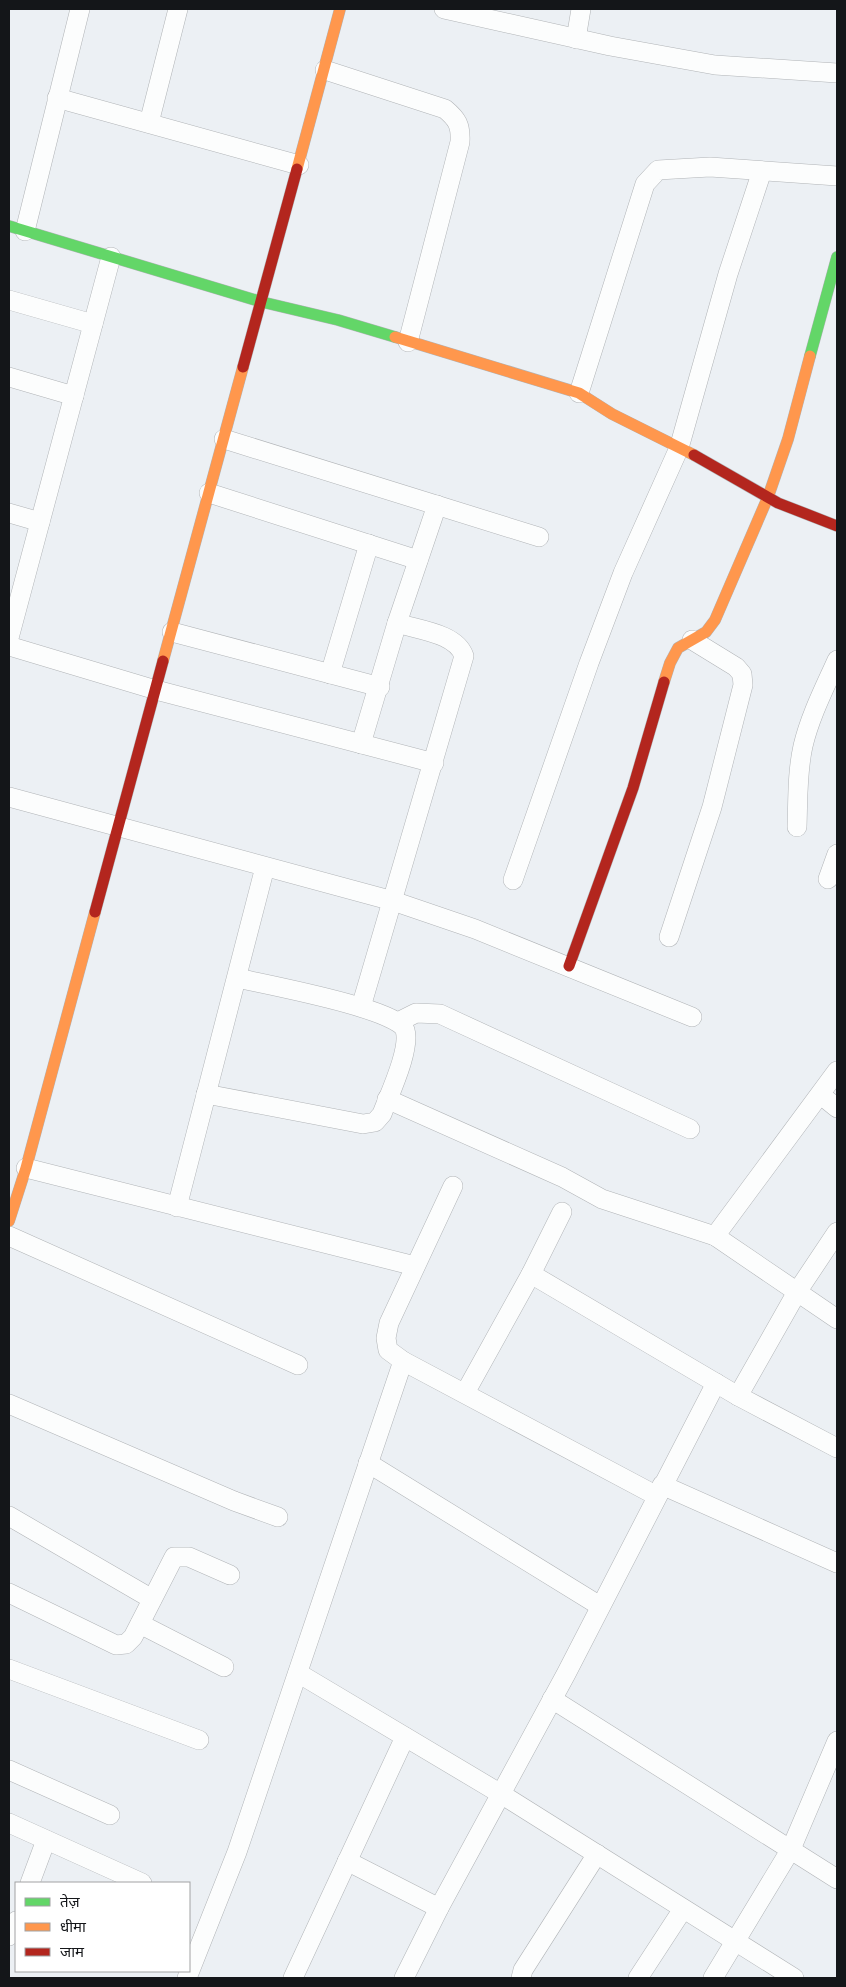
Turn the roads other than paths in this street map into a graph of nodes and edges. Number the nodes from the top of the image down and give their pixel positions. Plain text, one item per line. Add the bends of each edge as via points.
1 (80, 9) edge
2 (177, 9) edge
3 (340, 9) edge
4 (444, 9) edge
5 (581, 9) edge
6 (576, 39) junction
7 (325, 70) junction
8 (837, 73) edge
9 (57, 98) junction
10 (149, 123) junction
11 (299, 165) junction
12 (762, 171) junction
13 (837, 176) edge
14 (17, 228) edge
15 (111, 257) junction
16 (837, 257) edge
17 (9, 300) edge
18 (262, 302) junction
19 (93, 324) junction
20 (408, 342) junction
21 (9, 377) edge
22 (579, 393) junction
23 (74, 396) junction
24 (224, 439) junction
25 (679, 448) junction
26 (209, 493) junction
27 (768, 497) junction
28 (437, 505) junction
29 (9, 513) edge
30 (40, 522) junction
31 (837, 526) edge
32 (539, 537) dead end
33 (369, 544) junction
34 (418, 560) junction
35 (397, 623) junction
36 (172, 632) junction
37 (9, 638) edge
38 (692, 640) junction
39 (9, 646) edge
40 (837, 660) edge
41 (330, 674) junction
42 (380, 687) junction
43 (156, 690) junction
44 (361, 744) junction
45 (434, 763) junction
46 (9, 797) edge
47 (797, 827) dead end
48 (118, 828) junction
49 (837, 854) edge
50 (265, 867) junction
51 (828, 879) dead end
52 (513, 880) dead end
53 (393, 901) junction
54 (669, 937) dead end
55 (569, 966) junction
56 (237, 978) junction
57 (361, 1007) junction
58 (692, 1017) dead end
59 (398, 1022) junction
60 (837, 1071) edge
61 (206, 1094) junction
62 (821, 1095) junction
63 (387, 1099) junction
64 (837, 1108) edge
65 (690, 1129) dead end
66 (26, 1168) junction
67 (453, 1186) dead end
68 (177, 1207) junction
69 (562, 1212) dead end
70 (9, 1221) edge
71 (837, 1232) edge
72 (9, 1236) edge
73 (715, 1236) junction
74 (415, 1266) junction
75 (531, 1274) junction
76 (797, 1292) junction
77 (837, 1319) edge
78 (403, 1361) junction
79 (298, 1366) dead end
80 (716, 1382) junction
81 (465, 1393) junction
82 (738, 1396) junction
83 (9, 1404) edge
84 (837, 1448) edge
85 (368, 1463) junction
86 (659, 1491) junction
87 (9, 1516) edge
88 (278, 1517) dead end
89 (837, 1564) edge
90 (230, 1576) dead end
91 (9, 1593) edge
92 (152, 1599) junction
93 (600, 1606) junction
94 (140, 1624) junction
95 (224, 1667) dead end
96 (9, 1669) edge
97 (298, 1673) junction
98 (552, 1700) junction
99 (405, 1737) junction
100 (199, 1740) dead end
101 (837, 1741) edge
102 (9, 1770) edge
103 (501, 1794) junction
104 (110, 1815) dead end
105 (9, 1824) edge
106 (46, 1840) junction
107 (791, 1849) junction
108 (597, 1854) junction
109 (347, 1861) junction
110 (837, 1879) edge
111 (30, 1882) edge
112 (140, 1882) edge
113 (438, 1908) junction
114 (683, 1909) junction
115 (15, 1923) edge
116 (9, 1936) edge
117 (736, 1942) junction
118 (190, 1970) edge
119 (293, 1978) edge
120 (404, 1978) edge
121 (521, 1978) edge
122 (638, 1978) edge
123 (713, 1978) edge
124 (794, 1978) edge

1 - 9 street
2 - 10 street
3 - 7 street
4 - 6 street
5 - 6 street
6 - 8 street via 715,65
7 - 11 street
7 - 20 street via 445,108 457,119 461,130
9 - 10 street
9 - 14 street
10 - 11 street
11 - 18 street
12 - 13 street
12 - 22 street via 677,167 658,170 645,184
12 - 25 street via 728,274
14 - 15 street
15 - 18 street
15 - 19 street
16 - 27 street via 788,439
17 - 19 street
18 - 20 street via 338,320
18 - 24 street
19 - 23 street
20 - 22 street
21 - 23 street
22 - 25 street
23 - 30 street
24 - 26 street
24 - 28 street
25 - 27 street
25 - 52 street via 616,591
26 - 33 street
26 - 36 street
27 - 31 street
27 - 38 street via 715,620 706,632
28 - 32 street
28 - 34 street
29 - 30 street
30 - 37 street
33 - 34 street
33 - 41 street
34 - 35 street
35 - 42 street
35 - 45 street via 452,640 461,647 464,656
36 - 41 street
36 - 43 street
38 - 54 street via 736,667 742,674 743,685 712,807
38 - 55 street via 678,648 670,663 633,788
39 - 43 street
40 - 47 street via 818,701 804,744 799,773
41 - 42 street
42 - 44 street
43 - 44 street
43 - 48 street
44 - 45 street
45 - 53 street
46 - 48 street
48 - 50 street
48 - 66 street
49 - 51 street
50 - 53 street
50 - 56 street
53 - 55 street
53 - 57 street
55 - 58 street
56 - 57 street
56 - 61 street
57 - 59 street
59 - 63 street via 405,1029 406,1043
59 - 65 street via 416,1013 440,1014
60 - 62 street
61 - 63 street via 363,1124 375,1122 382,1114
61 - 68 street
62 - 64 street
62 - 73 street
63 - 73 street via 562,1177 602,1199
66 - 68 street
66 - 70 street
67 - 74 street
68 - 74 street
69 - 75 street
71 - 76 street
72 - 79 street
73 - 76 street
74 - 78 street via 386,1338 388,1350
75 - 80 street
75 - 81 street
76 - 77 street
76 - 82 street
78 - 81 street
78 - 85 street
80 - 82 street
80 - 86 street
81 - 86 street
82 - 84 street
83 - 88 street
85 - 93 street
85 - 97 street
86 - 89 street
86 - 93 street
87 - 92 street
90 - 92 street via 179,1556 169,1563
91 - 94 street via 116,1645 126,1644
92 - 94 street
93 - 98 street
94 - 95 street
96 - 100 street
97 - 99 street
97 - 118 street via 237,1852
98 - 103 street
98 - 107 street
99 - 103 street
99 - 109 street
101 - 107 street
102 - 104 street
103 - 108 street
103 - 113 street
105 - 106 street
106 - 111 street
106 - 112 street
107 - 110 street
107 - 117 street
108 - 114 street
108 - 121 street
109 - 113 street
109 - 119 street
113 - 120 street
114 - 117 street
114 - 122 street
115 - 116 street
117 - 123 street
117 - 124 street

